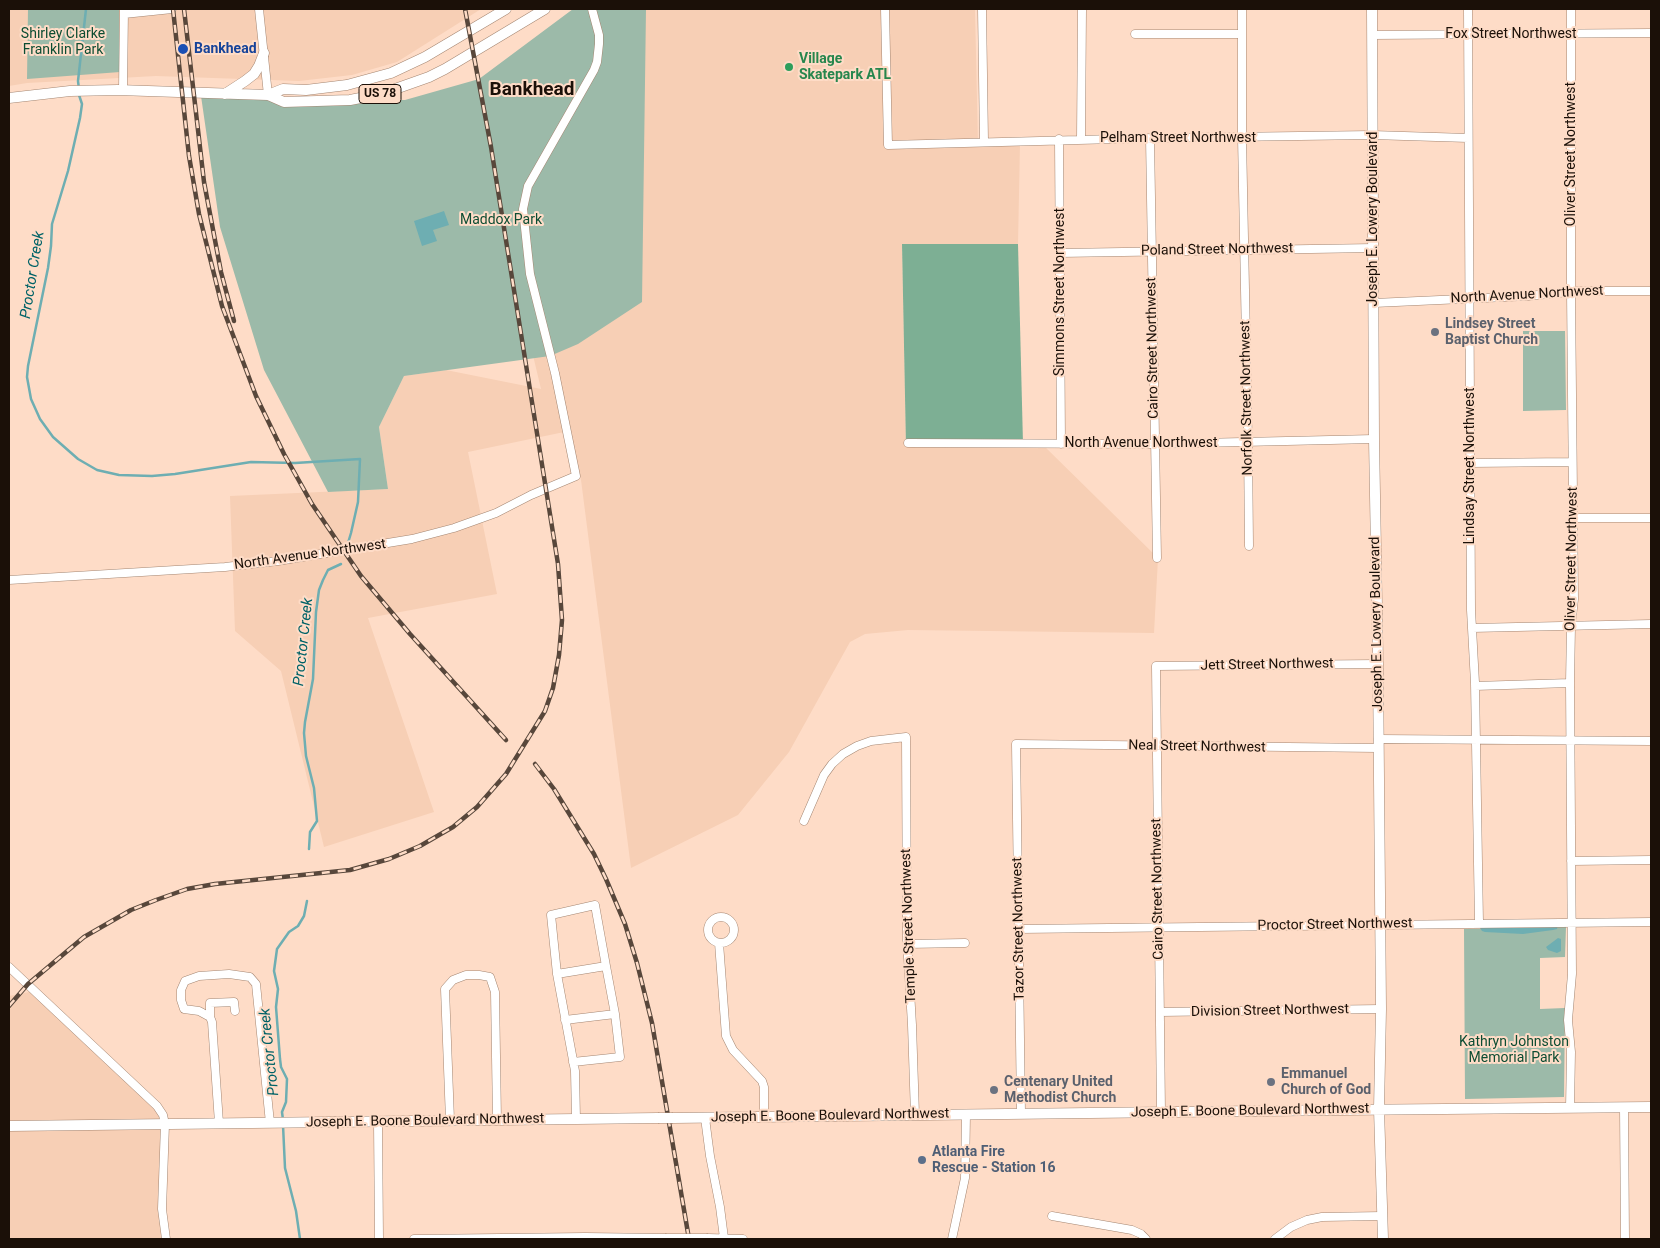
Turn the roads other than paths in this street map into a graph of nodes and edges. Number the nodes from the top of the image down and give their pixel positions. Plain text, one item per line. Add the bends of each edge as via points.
1 (172, 9) edge
2 (259, 9) edge
3 (506, 9) edge
4 (545, 9) edge
5 (592, 9) edge
6 (885, 9) edge
7 (982, 9) edge
8 (1082, 9) edge
9 (1242, 9) edge
10 (1372, 9) edge
11 (1468, 9) edge
12 (1571, 9) edge
13 (124, 12) edge
14 (1651, 33) edge
15 (1135, 34) dead end
16 (1242, 34) junction
17 (1571, 34) junction
18 (1372, 35) junction
19 (1468, 35) junction
20 (264, 53) junction
21 (123, 90) junction
22 (225, 94) junction
23 (268, 95) junction
24 (9, 98) edge
25 (1372, 135) junction
26 (1242, 137) junction
27 (1150, 138) junction
28 (1468, 138) junction
29 (1059, 139) junction
30 (1082, 139) junction
31 (984, 141) junction
32 (1374, 248) junction
33 (1244, 250) junction
34 (1151, 251) junction
35 (1060, 252) junction
36 (1651, 291) edge
37 (1571, 292) junction
38 (1469, 299) junction
39 (1374, 303) junction
40 (1374, 439) junction
41 (1248, 442) junction
42 (908, 443) dead end
43 (1062, 444) junction
44 (1155, 444) junction
45 (1572, 462) junction
46 (1470, 463) junction
47 (1573, 518) junction
48 (1651, 518) edge
49 (1248, 546) dead end
50 (1157, 558) dead end
51 (9, 580) edge
52 (1651, 624) edge
53 (1571, 626) junction
54 (1472, 628) junction
55 (1378, 664) junction
56 (1156, 666) joint
57 (1570, 683) junction
58 (1475, 686) junction
59 (1476, 740) junction
60 (1570, 741) junction
61 (1651, 741) edge
62 (1016, 744) joint
63 (1378, 744) junction
64 (1157, 746) junction
65 (804, 821) dead end
66 (1651, 860) edge
67 (1571, 861) junction
68 (1572, 922) junction
69 (1651, 922) edge
70 (1479, 924) junction
71 (1380, 925) junction
72 (1159, 928) junction
73 (1019, 929) junction
74 (719, 942) dead end
75 (965, 943) dead end
76 (907, 944) junction
77 (606, 966) junction
78 (9, 967) edge
79 (557, 974) junction
80 (1381, 1009) junction
81 (235, 1012) dead end
82 (1160, 1012) junction
83 (615, 1014) junction
84 (210, 1017) junction
85 (566, 1020) junction
86 (573, 1062) junction
87 (1651, 1107) edge
88 (1570, 1108) junction
89 (1624, 1108) junction
90 (1380, 1109) junction
91 (1161, 1112) junction
92 (966, 1114) junction
93 (1020, 1114) junction
94 (914, 1115) junction
95 (764, 1117) junction
96 (576, 1118) junction
97 (705, 1118) junction
98 (450, 1120) junction
99 (497, 1120) junction
100 (378, 1122) junction
101 (219, 1123) junction
102 (273, 1123) junction
103 (166, 1124) junction
104 (9, 1126) edge
105 (1052, 1216) dead end
106 (1382, 1216) junction
107 (585, 1238) edge
108 (665, 1238) edge
109 (724, 1238) junction
110 (166, 1239) edge
111 (379, 1239) edge
112 (414, 1239) edge
113 (743, 1239) edge
114 (952, 1239) edge
115 (1146, 1239) edge
116 (1275, 1239) edge
117 (1382, 1239) edge
118 (1625, 1239) edge

1 - 13 street
2 - 20 street
3 - 23 main road, US 78 via 425,57 391,73 347,85 283,89
4 - 23 main road, US 78 via 445,69 381,94 312,102 284,102
5 - 51 street, North Avenue Northwest via 599,35 597,62 528,186 523,209 530,274 576,476 496,513 412,539 234,566
6 - 31 street, Pelham Street Northwest via 888,145
7 - 31 street
8 - 30 street
9 - 16 street, Norfolk Street Northwest
10 - 18 main road, Joseph E. Lowery Boulevard
11 - 19 street, Lindsay Street Northwest
12 - 17 street, Oliver Street Northwest
13 - 21 street
14 - 17 street, Fox Street Northwest
15 - 16 street
16 - 26 street, Norfolk Street Northwest
17 - 19 street, Fox Street Northwest
17 - 37 street, Oliver Street Northwest
18 - 19 street, Fox Street Northwest
18 - 25 main road, Joseph E. Lowery Boulevard
19 - 28 street, Lindsay Street Northwest
20 - 22 main road via 254,74
20 - 23 street
21 - 22 main road, US 78
21 - 24 main road, US 78 via 70,91
22 - 23 main road, US 78
25 - 26 street, Pelham Street Northwest
25 - 28 street, Pelham Street Northwest
25 - 32 main road, Joseph E. Lowery Boulevard
26 - 27 street, Pelham Street Northwest
26 - 33 street, Norfolk Street Northwest
27 - 30 street, Pelham Street Northwest
27 - 34 street, Cairo Street Northwest
28 - 38 street, Lindsay Street Northwest
29 - 30 street, Pelham Street Northwest
29 - 31 street, Pelham Street Northwest
29 - 35 street, Simmons Street Northwest
32 - 33 street, Poland Street Northwest
32 - 39 main road, Joseph E. Lowery Boulevard
33 - 34 street, Poland Street Northwest
33 - 41 street, Norfolk Street Northwest
34 - 35 street, Poland Street Northwest
34 - 44 street, Cairo Street Northwest
35 - 43 street, Simmons Street Northwest
36 - 37 street, North Avenue Northwest
37 - 38 street, North Avenue Northwest
37 - 45 street, Oliver Street Northwest
38 - 39 street, North Avenue Northwest
38 - 46 street, Lindsay Street Northwest
39 - 40 main road, Joseph E. Lowery Boulevard
40 - 41 street, North Avenue Northwest
40 - 55 main road, Joseph E. Lowery Boulevard
41 - 44 street, North Avenue Northwest
41 - 49 street, Norfolk Street Northwest
42 - 43 street, North Avenue Northwest
43 - 44 street, North Avenue Northwest
44 - 50 street, Cairo Street Northwest
45 - 46 street
45 - 47 street, Oliver Street Northwest
46 - 54 street, Lindsay Street Northwest
47 - 48 street
47 - 53 street, Oliver Street Northwest
52 - 53 street
53 - 54 street
53 - 57 street, Oliver Street Northwest
54 - 58 street, Lindsay Street Northwest
55 - 56 street, Jett Street Northwest
55 - 63 main road, Joseph E. Lowery Boulevard
56 - 64 street, Cairo Street Northwest
57 - 58 street
57 - 60 street, Oliver Street Northwest
58 - 59 street, Lindsay Street Northwest
59 - 60 street, Neal Street Northwest
59 - 63 street, Neal Street Northwest
59 - 70 street, Lindsay Street Northwest
60 - 61 street, Neal Street Northwest
60 - 67 street, Oliver Street Northwest
62 - 64 street, Neal Street Northwest
62 - 73 street, Tazor Street Northwest
63 - 64 street, Neal Street Northwest
63 - 71 main road, Joseph E. Lowery Boulevard
64 - 72 street, Cairo Street Northwest
65 - 76 street, Temple Street Northwest via 824,775 843,754 871,740 906,738
66 - 67 street
67 - 68 street, Oliver Street Northwest
68 - 69 street, Proctor Street Northwest
68 - 70 street, Proctor Street Northwest
68 - 88 street, Oliver Street Northwest via 1568,1020
70 - 71 street, Proctor Street Northwest
71 - 72 street, Proctor Street Northwest
71 - 80 main road, Joseph E. Lowery Boulevard
72 - 73 street, Proctor Street Northwest
72 - 82 street, Cairo Street Northwest
73 - 93 street, Tazor Street Northwest
74 - 95 street via 726,1036 733,1050 762,1081
75 - 76 street
76 - 94 street, Temple Street Northwest
77 - 79 street
77 - 79 street via 595,905 550,915
77 - 83 street
78 - 103 street via 157,1106
79 - 85 street
80 - 82 street, Division Street Northwest
80 - 90 main road, Joseph E. Lowery Boulevard
81 - 84 street via 234,1002 210,1003
82 - 91 street, Cairo Street Northwest
83 - 85 street
83 - 86 street via 620,1057
84 - 101 street
84 - 102 street via 184,1009 181,990 186,981 199,976 228,974 250,978 256,984
85 - 86 street
86 - 96 street
87 - 89 main road, Joseph E. Boone Boulevard Northwest
88 - 89 main road, Joseph E. Boone Boulevard Northwest
88 - 90 main road, Joseph E. Boone Boulevard Northwest
89 - 118 street
90 - 91 main road, Joseph E. Boone Boulevard Northwest
90 - 106 main road, Joseph E. Lowery Boulevard
91 - 93 main road, Joseph E. Boone Boulevard Northwest
92 - 93 main road, Joseph E. Boone Boulevard Northwest
92 - 94 main road, Joseph E. Boone Boulevard Northwest
92 - 114 street via 965,1178
94 - 95 main road, Joseph E. Boone Boulevard Northwest
95 - 97 main road, Joseph E. Boone Boulevard Northwest
96 - 97 main road, Joseph E. Boone Boulevard Northwest, bridge
96 - 99 main road, Joseph E. Boone Boulevard Northwest
97 - 109 street
98 - 99 main road, Joseph E. Boone Boulevard Northwest
98 - 99 street via 445,990 453,980 466,975 490,978 494,992
98 - 100 main road, Joseph E. Boone Boulevard Northwest
100 - 102 main road, Joseph E. Boone Boulevard Northwest
100 - 111 street
101 - 102 main road, Joseph E. Boone Boulevard Northwest
101 - 103 main road, Joseph E. Boone Boulevard Northwest
103 - 104 main road, Joseph E. Boone Boulevard Northwest
103 - 110 street via 162,1209
105 - 115 street via 1132,1230
106 - 116 street via 1307,1220
106 - 117 main road, Joseph E. Lowery Boulevard
107 - 108 street
107 - 112 street
108 - 109 street, bridge
109 - 113 street

